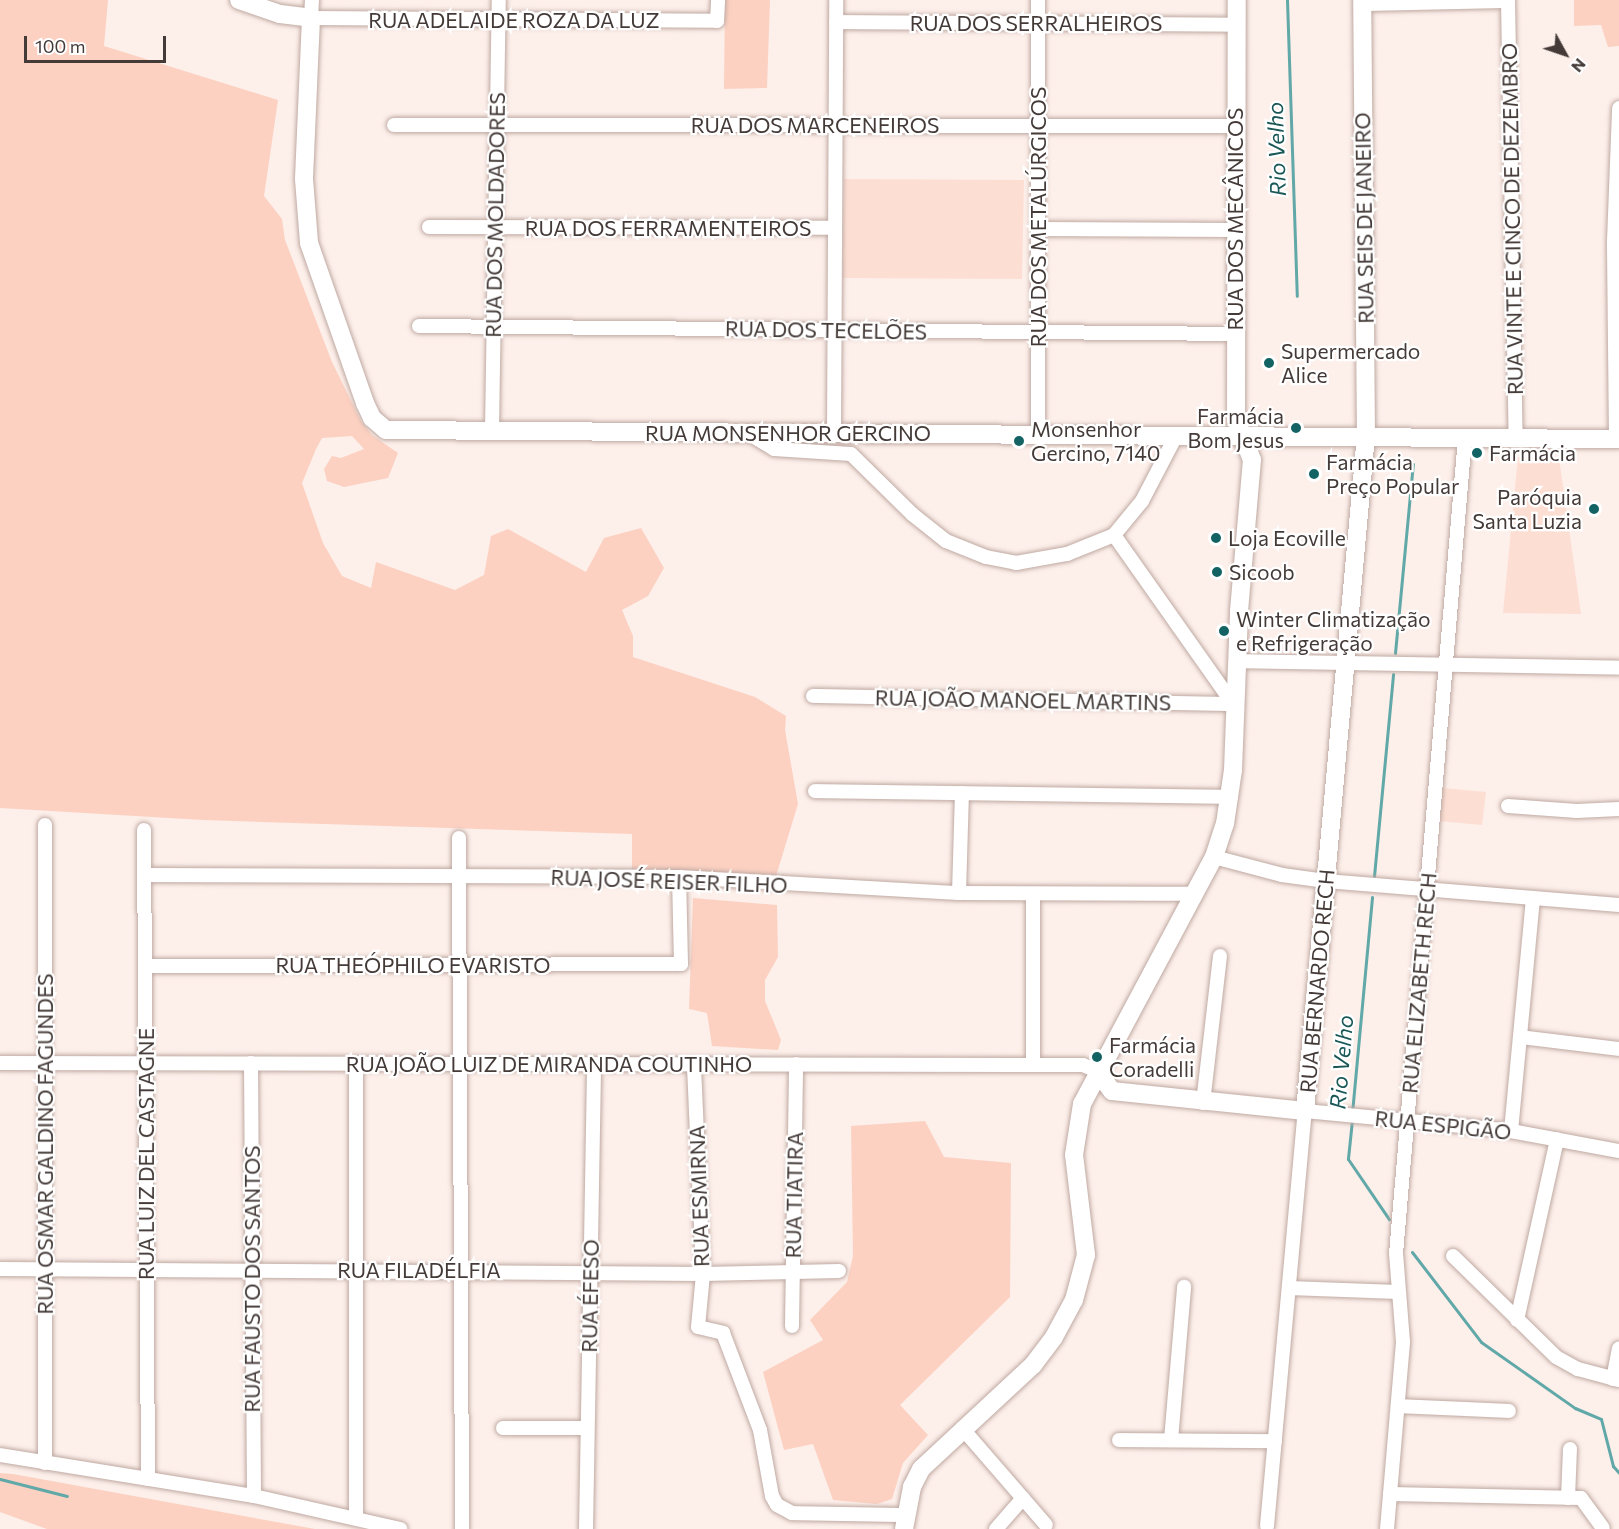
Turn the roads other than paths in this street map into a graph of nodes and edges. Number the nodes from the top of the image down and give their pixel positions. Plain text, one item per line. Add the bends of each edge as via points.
1 (239, 0) edge
2 (499, 0) edge
3 (718, 0) edge
4 (836, 0) edge
5 (1038, 0) edge
6 (1237, 0) edge
7 (1508, 0) edge
8 (1362, 2) edge
9 (311, 9) edge
10 (499, 20) junction
11 (836, 22) junction
12 (1038, 23) junction
13 (1236, 25) junction
14 (1619, 108) edge
15 (394, 125) dead end
16 (497, 125) junction
17 (836, 126) junction
18 (1038, 126) junction
19 (1236, 126) junction
20 (429, 227) dead end
21 (495, 227) junction
22 (835, 228) junction
23 (1038, 229) junction
24 (1235, 230) junction
25 (419, 326) dead end
26 (494, 327) junction
27 (835, 330) junction
28 (1038, 332) junction
29 (1234, 334) junction
30 (492, 430) junction
31 (747, 432) junction
32 (834, 433) junction
33 (1038, 435) junction
34 (1176, 435) junction
35 (1242, 436) junction
36 (1366, 436) junction
37 (1465, 438) junction
38 (1516, 438) junction
39 (1618, 439) edge
40 (1114, 535) junction
41 (1236, 661) junction
42 (1346, 663) junction
43 (1446, 665) junction
44 (1619, 668) edge
45 (813, 696) dead end
46 (1233, 704) junction
47 (815, 791) dead end
48 (962, 793) junction
49 (1231, 797) junction
50 (1508, 806) dead end
51 (1619, 809) edge
52 (45, 825) dead end
53 (144, 830) dead end
54 (459, 838) dead end
55 (1214, 857) junction
56 (144, 875) junction
57 (459, 876) junction
58 (679, 877) junction
59 (1326, 881) junction
60 (1427, 890) junction
61 (959, 893) junction
62 (1193, 894) junction
63 (1033, 895) junction
64 (1533, 898) junction
65 (1619, 905) edge
66 (1220, 956) dead end
67 (459, 965) junction
68 (145, 966) junction
69 (1520, 1037) junction
70 (1619, 1049) edge
71 (0, 1063) edge
72 (45, 1063) junction
73 (146, 1063) junction
74 (251, 1063) junction
75 (356, 1064) junction
76 (460, 1064) junction
77 (594, 1064) junction
78 (796, 1064) junction
79 (1033, 1065) junction
80 (693, 1066) junction
81 (1097, 1071) junction
82 (1112, 1091) junction
83 (1203, 1103) junction
84 (1305, 1111) junction
85 (1080, 1113) junction
86 (1407, 1120) junction
87 (1511, 1131) junction
88 (1557, 1139) junction
89 (1619, 1151) edge
90 (1453, 1256) dead end
91 (0, 1269) edge
92 (45, 1269) junction
93 (147, 1269) junction
94 (252, 1270) junction
95 (355, 1270) junction
96 (461, 1270) junction
97 (590, 1270) junction
98 (793, 1271) junction
99 (839, 1271) dead end
100 (703, 1274) junction
101 (1184, 1287) dead end
102 (1289, 1288) junction
103 (1398, 1292) junction
104 (1517, 1320) junction
105 (792, 1326) dead end
106 (1619, 1349) edge
107 (1616, 1379) edge
108 (1398, 1406) junction
109 (1509, 1411) dead end
110 (503, 1428) dead end
111 (587, 1428) junction
112 (962, 1428) junction
113 (1119, 1440) dead end
114 (1171, 1440) junction
115 (1275, 1441) junction
116 (1570, 1449) dead end
117 (0, 1455) edge
118 (45, 1463) junction
119 (148, 1479) junction
120 (1390, 1494) junction
121 (254, 1496) junction
122 (1023, 1498) junction
123 (1575, 1498) junction
124 (356, 1518) junction
125 (906, 1522) edge
126 (1046, 1525) dead end
127 (1267, 1526) dead end
128 (1603, 1528) edge
129 (400, 1529) edge
130 (462, 1529) edge
131 (586, 1529) edge
132 (996, 1529) edge
133 (1387, 1529) edge

1 - 9 main road via 280,14
2 - 10 street, RUA DOS MOLDADORES
3 - 10 street, RUA ADELAIDE ROZA DA LUZ via 717,21
4 - 11 street
5 - 12 street, RUA DOS METALÚRGICOS
6 - 13 main road, RUA DOS MECÂNICOS
7 - 8 street
7 - 38 street, RUA VINTE E CINCO DE DEZEMBRO
8 - 36 main road, RUA SEIS DE JANEIRO
9 - 10 street, RUA ADELAIDE ROZA DA LUZ
9 - 30 main road, RUA MONSENHOR GERCINO via 306,226 317,270 365,403 372,418 386,430
10 - 16 street, RUA DOS MOLDADORES
11 - 12 street, RUA DOS SERRALHEIROS
11 - 17 street
12 - 13 street, RUA DOS SERRALHEIROS
12 - 18 street, RUA DOS METALÚRGICOS
13 - 19 main road, RUA DOS MECÂNICOS
14 - 39 street via 1614,241
15 - 16 street, RUA DOS MARCENEIROS
16 - 17 street, RUA DOS MARCENEIROS
16 - 21 street, RUA DOS MOLDADORES
17 - 18 street, RUA DOS MARCENEIROS
17 - 22 street
18 - 19 street, RUA DOS MARCENEIROS
18 - 23 street, RUA DOS METALÚRGICOS
19 - 24 main road, RUA DOS MECÂNICOS
20 - 21 street, RUA DOS FERRAMENTEIROS
21 - 22 street, RUA DOS FERRAMENTEIROS
21 - 26 street, RUA DOS MOLDADORES
22 - 27 street
23 - 24 street
23 - 28 street, RUA DOS METALÚRGICOS
24 - 29 main road, RUA DOS MECÂNICOS
25 - 26 street, RUA DOS TECELÕES
26 - 27 street, RUA DOS TECELÕES
26 - 30 street, RUA DOS MOLDADORES
27 - 28 street, RUA DOS TECELÕES
27 - 32 street
28 - 29 street, RUA DOS TECELÕES
28 - 33 street, RUA DOS METALÚRGICOS
29 - 35 main road, RUA DOS MECÂNICOS via 1236,419
30 - 31 main road, RUA MONSENHOR GERCINO
31 - 32 main road, RUA MONSENHOR GERCINO
31 - 40 street via 774,449 839,452 859,458 931,531 986,557 1016,563 1045,560
32 - 33 main road, RUA MONSENHOR GERCINO
33 - 34 main road, RUA MONSENHOR GERCINO
34 - 35 main road, RUA MONSENHOR GERCINO
34 - 40 street via 1142,501
35 - 36 main road, RUA MONSENHOR GERCINO
35 - 41 main road, RUA DOS MECÂNICOS via 1252,459
36 - 37 main road, RUA MONSENHOR GERCINO
36 - 42 main road, RUA BERNARDO RECH
37 - 38 main road, RUA MONSENHOR GERCINO
37 - 43 street, RUA ELIZABETH RECH
38 - 39 main road, RUA MONSENHOR GERCINO
40 - 46 street
41 - 42 street
41 - 46 main road, RUA DOS MECÂNICOS
42 - 43 street
42 - 59 main road, RUA BERNARDO RECH
43 - 44 street
43 - 60 street, RUA ELIZABETH RECH
45 - 46 street, RUA JOÃO MANOEL MARTINS
46 - 49 main road, RUA DOS MECÂNICOS
47 - 48 street
48 - 49 street
48 - 61 street
49 - 55 main road, RUA DOS MECÂNICOS
50 - 51 street via 1577,811
52 - 72 street, RUA OSMAR GALDINO FAGUNDES
53 - 56 street, RUA LUIZ DEL CASTAGNE
54 - 57 street
55 - 59 street via 1274,873
55 - 62 main road, RUA DOS MECÂNICOS
56 - 57 street, RUA JOSÉ REISER FILHO
56 - 68 street, RUA LUIZ DEL CASTAGNE
57 - 58 street, RUA JOSÉ REISER FILHO
57 - 67 street
58 - 61 street, RUA JOSÉ REISER FILHO
58 - 67 street, RUA THEÓPHILO EVARISTO via 681,964
59 - 60 street
59 - 84 main road, RUA BERNARDO RECH
60 - 64 street
60 - 86 street, RUA ELIZABETH RECH
61 - 63 street, RUA JOSÉ REISER FILHO
62 - 63 street, RUA JOSÉ REISER FILHO
62 - 81 main road, RUA DOS MECÂNICOS
63 - 79 street
64 - 65 street
64 - 69 street
66 - 83 street
67 - 68 street, RUA THEÓPHILO EVARISTO
67 - 76 street
68 - 73 street, RUA LUIZ DEL CASTAGNE
69 - 70 street
69 - 87 street
71 - 72 street, RUA JOÃO LUIZ DE MIRANDA COUTINHO
72 - 73 street, RUA JOÃO LUIZ DE MIRANDA COUTINHO
72 - 92 street, RUA OSMAR GALDINO FAGUNDES
73 - 74 street, RUA JOÃO LUIZ DE MIRANDA COUTINHO
73 - 93 street, RUA LUIZ DEL CASTAGNE
74 - 75 street, RUA JOÃO LUIZ DE MIRANDA COUTINHO
74 - 94 street, RUA FAUSTO DOS SANTOS
75 - 76 street, RUA JOÃO LUIZ DE MIRANDA COUTINHO
75 - 95 street
76 - 77 street, RUA JOÃO LUIZ DE MIRANDA COUTINHO
76 - 96 street
77 - 80 street, RUA JOÃO LUIZ DE MIRANDA COUTINHO
77 - 97 street, RUA ÉFESO
78 - 79 street, RUA JOÃO LUIZ DE MIRANDA COUTINHO
78 - 80 street, RUA JOÃO LUIZ DE MIRANDA COUTINHO
78 - 98 street, RUA TIATIRA
79 - 81 street, RUA JOÃO LUIZ DE MIRANDA COUTINHO via 1083,1065
80 - 100 street, RUA ESMIRNA
81 - 82 main road
81 - 85 main road, RUA DOS MECÂNICOS
82 - 83 main road, RUA ESPIGÃO
82 - 85 main road via 1092,1098
83 - 84 main road, RUA ESPIGÃO
84 - 86 street, RUA ESPIGÃO
84 - 102 street, RUA BERNARDO RECH
85 - 112 main road, RUA DOS MECÂNICOS via 1074,1155 1086,1255 1074,1300 1033,1365
86 - 87 street, RUA ESPIGÃO
86 - 103 street, RUA ELIZABETH RECH via 1396,1254
87 - 88 street, RUA ESPIGÃO
88 - 89 street, RUA ESPIGÃO
88 - 104 street
90 - 104 street
91 - 92 street, RUA FILADÉLFIA
92 - 93 street, RUA FILADÉLFIA
92 - 118 street, RUA OSMAR GALDINO FAGUNDES
93 - 94 street, RUA FILADÉLFIA
93 - 119 street, RUA LUIZ DEL CASTAGNE
94 - 95 street, RUA FILADÉLFIA
94 - 121 street, RUA FAUSTO DOS SANTOS
95 - 96 street, RUA FILADÉLFIA
95 - 124 street
96 - 97 street, RUA FILADÉLFIA
96 - 130 street
97 - 100 street, RUA FILADÉLFIA
97 - 111 street, RUA ÉFESO
98 - 99 street, RUA FILADÉLFIA
98 - 100 street, RUA FILADÉLFIA
98 - 105 street, RUA TIATIRA
100 - 125 street, RUA ESMIRNA via 698,1327 723,1332 760,1430 777,1505 792,1513
101 - 114 street
102 - 103 street
102 - 115 street, RUA BERNARDO RECH
103 - 108 street, RUA ELIZABETH RECH via 1403,1330
104 - 107 street via 1556,1357 1578,1369
106 - 107 street
108 - 109 street
108 - 120 street, RUA ELIZABETH RECH
110 - 111 street
111 - 131 street, RUA ÉFESO
112 - 122 street
112 - 125 main road, RUA DOS MECÂNICOS via 921,1469
113 - 114 street
114 - 115 street
115 - 127 street, RUA BERNARDO RECH
116 - 123 street
117 - 118 street
118 - 119 street
119 - 121 street
120 - 123 street
120 - 133 street, RUA ELIZABETH RECH
121 - 124 street
122 - 126 street
122 - 132 street
123 - 128 street
124 - 129 street

